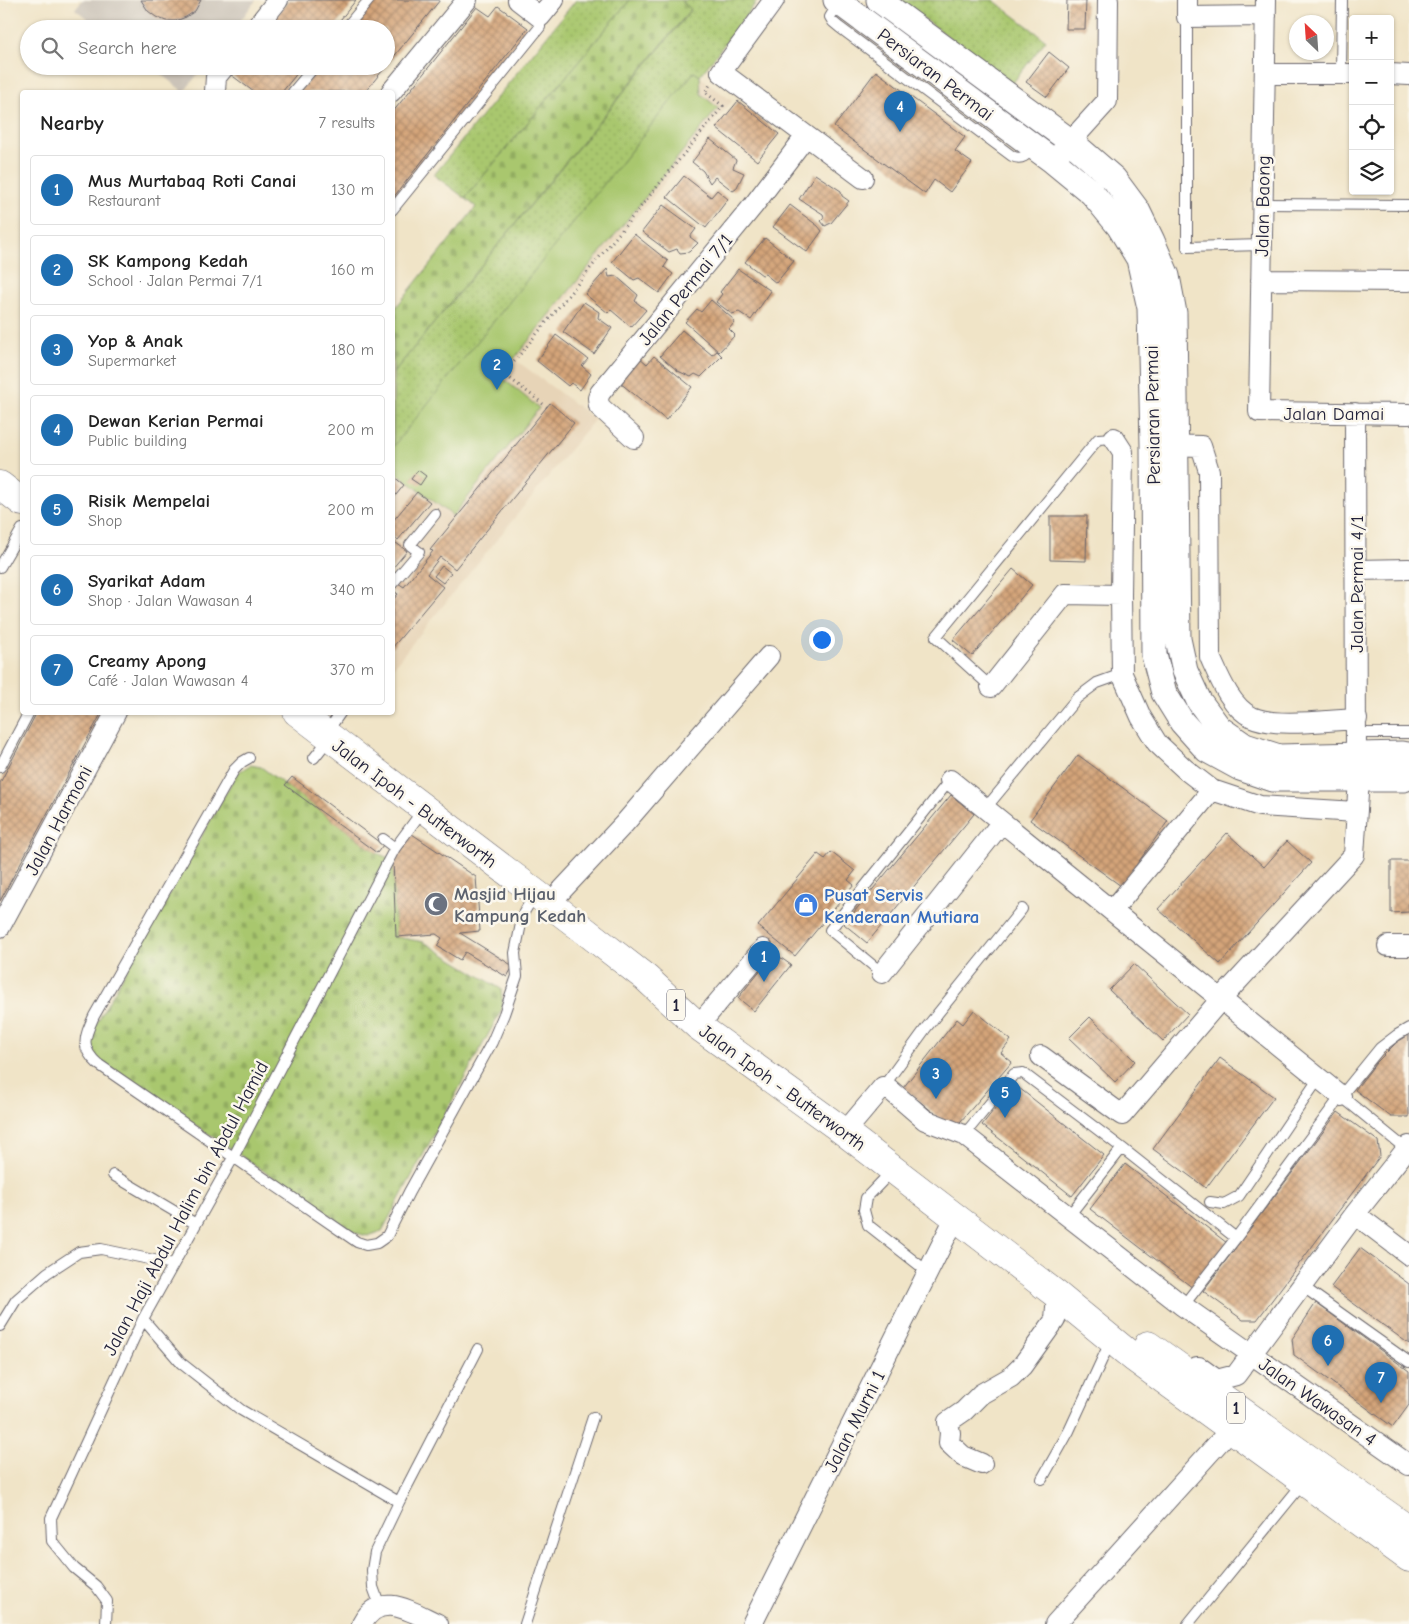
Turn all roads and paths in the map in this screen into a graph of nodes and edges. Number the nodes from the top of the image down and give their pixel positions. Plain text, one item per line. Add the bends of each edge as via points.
1 (278, 0) edge
2 (369, 0) edge
3 (467, 0) edge
4 (518, 0) edge
5 (554, 0) edge
6 (774, 0) edge
7 (879, 0) edge
8 (1108, 0) edge
9 (1342, 0) edge
10 (837, 1) edge
11 (1187, 8) edge
12 (1266, 8) edge
13 (540, 17) junction
14 (262, 20) edge
15 (352, 20) edge
16 (721, 72) junction
17 (1265, 74) junction
18 (1347, 74) edge
19 (1394, 74) edge
20 (307, 75) edge
21 (1409, 75) edge
22 (295, 90) edge
23 (393, 90) edge
24 (806, 136) junction
25 (1070, 141) junction
26 (1043, 154) junction
27 (864, 178) dead end
28 (1262, 204) junction
29 (1409, 205) edge
30 (395, 206) edge
31 (1262, 245) junction
32 (1262, 280) junction
33 (1409, 280) edge
34 (547, 407) dead end
35 (1259, 412) joint
36 (1355, 413) junction
37 (1409, 414) edge
38 (634, 438) dead end
39 (1114, 438) joint
40 (1164, 446) junction
41 (0, 485) edge
42 (20, 500) edge
43 (435, 514) dead end
44 (20, 532) edge
45 (0, 567) edge
46 (1409, 569) edge
47 (1356, 570) junction
48 (395, 580) edge
49 (1121, 595) junction
50 (769, 656) dead end
51 (1122, 674) junction
52 (991, 686) joint
53 (27, 715) edge
54 (114, 715) edge
55 (299, 715) edge
56 (339, 715) edge
57 (1409, 733) edge
58 (323, 744) junction
59 (1357, 746) junction
60 (1409, 755) edge
61 (249, 758) dead end
62 (0, 767) edge
63 (1409, 777) edge
64 (950, 780) joint
65 (1212, 790) junction
66 (424, 809) junction
67 (985, 809) junction
68 (1356, 812) junction
69 (1002, 822) junction
70 (384, 839) dead end
71 (395, 848) junction
72 (542, 898) junction
73 (1022, 909) dead end
74 (1112, 911) junction
75 (0, 927) edge
76 (1388, 946) dead end
77 (1409, 946) edge
78 (764, 950) dead end
79 (882, 974) joint
80 (1222, 999) junction
81 (698, 1026) junction
82 (1409, 1028) edge
83 (1041, 1056) dead end
84 (1319, 1078) junction
85 (883, 1087) junction
86 (1341, 1096) junction
87 (845, 1132) junction
88 (964, 1135) junction
89 (1122, 1148) junction
90 (1408, 1148) edge
91 (234, 1156) junction
92 (893, 1170) junction
93 (113, 1175) dead end
94 (1210, 1202) dead end
95 (1356, 1214) junction
96 (1068, 1217) junction
97 (955, 1218) junction
98 (196, 1224) junction
99 (1236, 1238) junction
100 (1409, 1255) edge
101 (173, 1264) junction
102 (928, 1272) junction
103 (1302, 1286) junction
104 (1183, 1306) junction
105 (1053, 1316) junction
106 (143, 1319) junction
107 (0, 1326) edge
108 (1111, 1339) junction
109 (478, 1349) dead end
110 (1251, 1355) junction
111 (1409, 1362) edge
112 (1180, 1368) junction
113 (1236, 1375) junction
114 (593, 1417) dead end
115 (1231, 1429) junction
116 (1271, 1433) junction
117 (982, 1464) dead end
118 (1409, 1465) edge
119 (1042, 1479) dead end
120 (1303, 1482) junction
121 (399, 1502) junction
122 (1409, 1530) edge
123 (1409, 1558) edge
124 (380, 1606) junction
125 (106, 1624) edge
126 (362, 1624) edge
127 (438, 1624) edge
128 (525, 1624) edge
129 (752, 1624) edge
130 (1055, 1624) edge
131 (1188, 1624) edge

1 - 14 street
2 - 15 lane
3 - 23 street
4 - 13 street
5 - 13 street
6 - 16 street
7 - 25 street, Persiaran Permai
8 - 25 street via 1106,101
9 - 18 lane
10 - 26 street, Persiaran Permai
11 - 12 street
11 - 31 lane via 1187,247
12 - 17 street, Jalan Baong
13 - 30 lane via 540,27
16 - 24 street
16 - 34 path via 705,92 723,106 504,374
17 - 18 street
17 - 28 street, Jalan Baong
19 - 21 street
20 - 22 lane
24 - 27 street
24 - 38 street, Jalan Permai 7/1 via 600,393 599,406
25 - 26 street
25 - 40 street, Persiaran Permai via 1114,179 1137,210 1167,276 1174,313
26 - 40 street, Persiaran Permai via 1092,193 1119,226 1139,259 1150,308
28 - 29 lane
28 - 31 street, Jalan Baong
31 - 32 street, Jalan Baong
32 - 33 street
32 - 35 street, Jalan Baong
35 - 36 street, Jalan Damai
36 - 37 street, Jalan Damai
36 - 47 street, Jalan Permai 4/1
39 - 49 street via 1123,452
39 - 52 lane via 1098,439 936,637
40 - 59 street via 1201,446 1209,471 1210,658 1234,703 1251,717
40 - 59 street, Persiaran Permai via 1178,639 1185,671 1199,701 1219,728 1245,746 1279,757
41 - 42 highway
43 - 48 lane via 410,545 419,552
44 - 45 lane
46 - 47 street
47 - 59 street, Jalan Permai 4/1
49 - 51 street
49 - 52 street via 1065,594
50 - 72 street via 624,824
51 - 65 street via 1141,717 1157,743
51 - 67 lane via 1097,682 1077,698
53 - 62 lane
54 - 75 street, Jalan Harmoni
55 - 58 highway, Jalan Ipoh - Butterworth / 1
56 - 58 lane
57 - 59 lane
58 - 66 highway, Jalan Ipoh - Butterworth / 1
59 - 60 street, Persiaran Permai
59 - 63 street, Persiaran Permai via 1404,779
59 - 68 street, Jalan Permai 4/1
61 - 91 lane via 234,770 86,1035 87,1051 98,1064
64 - 67 street
64 - 79 lane via 830,930
65 - 68 street via 1260,806
65 - 74 street
66 - 71 lane, Jalan Haji Abdul Halim bin Abdul Hamid
66 - 72 highway, Jalan Ipoh - Butterworth / 1
67 - 69 street
68 - 80 street, Jalan Permai 4/1 via 1354,855
69 - 74 street
69 - 79 street
70 - 71 lane
71 - 91 lane, Jalan Haji Abdul Halim bin Abdul Hamid
72 - 81 highway, Jalan Ipoh - Butterworth / 1 via 646,978
72 - 91 lane via 523,914 514,953 517,976 492,1042 387,1236 377,1243 366,1245 357,1242
73 - 85 lane
74 - 80 street
76 - 77 street
78 - 81 street
80 - 83 street, Jalan Permai 4/1 via 1122,1115
80 - 84 street
81 - 87 highway, Jalan Ipoh - Butterworth / 1
82 - 86 lane via 1380,1048
84 - 86 street
84 - 94 lane via 1239,1196 1224,1204
85 - 87 street
85 - 88 street, Jalan Wawasan 4 via 926,1120
86 - 90 lane
86 - 99 lane
87 - 92 highway, Jalan Ipoh - Butterworth / 1
88 - 89 lane via 1018,1072
88 - 96 street, Jalan Wawasan 4
89 - 96 lane
89 - 99 lane
90 - 95 street
91 - 98 lane, Jalan Haji Abdul Halim bin Abdul Hamid
92 - 97 highway, Jalan Ipoh - Butterworth / 1
92 - 102 lane via 866,1198 864,1210 868,1225
93 - 98 lane
95 - 100 street
95 - 103 street
96 - 104 street, Jalan Wawasan 4
97 - 102 street, Jalan Murni 1
97 - 105 highway, Jalan Ipoh - Butterworth / 1
98 - 101 lane, Jalan Haji Abdul Halim bin Abdul Hamid
99 - 104 lane
101 - 106 lane, Jalan Haji Abdul Halim bin Abdul Hamid
101 - 107 lane via 101,1249 79,1252 47,1273 16,1300
102 - 129 street, Jalan Murni 1
103 - 110 street
103 - 111 lane
104 - 110 street, Jalan Wawasan 4
105 - 108 highway, Jalan Ipoh - Butterworth / 1
105 - 112 highway, Jalan Ipoh - Butterworth / 1 via 1146,1344
105 - 117 street via 1017,1372 981,1394 948,1422 949,1443 963,1456
106 - 121 lane via 181,1363 241,1410
106 - 125 lane, Jalan Haji Abdul Halim bin Abdul Hamid via 51,1518 52,1541 107,1601
108 - 115 highway, Jalan Ipoh - Butterworth / 1
108 - 119 lane via 1069,1431
109 - 121 lane
110 - 113 street
110 - 118 street, Jalan Wawasan 4
112 - 113 street via 1199,1367 1217,1380
112 - 116 highway, Jalan Ipoh - Butterworth / 1
113 - 116 street via 1237,1394 1270,1416
114 - 128 lane
115 - 120 highway, Jalan Ipoh - Butterworth / 1
115 - 130 street
116 - 122 highway, Jalan Ipoh - Butterworth / 1
120 - 123 highway, Jalan Ipoh - Butterworth / 1
120 - 131 lane
121 - 124 lane via 376,1552 372,1570 373,1587
124 - 126 street
124 - 127 street via 396,1605

